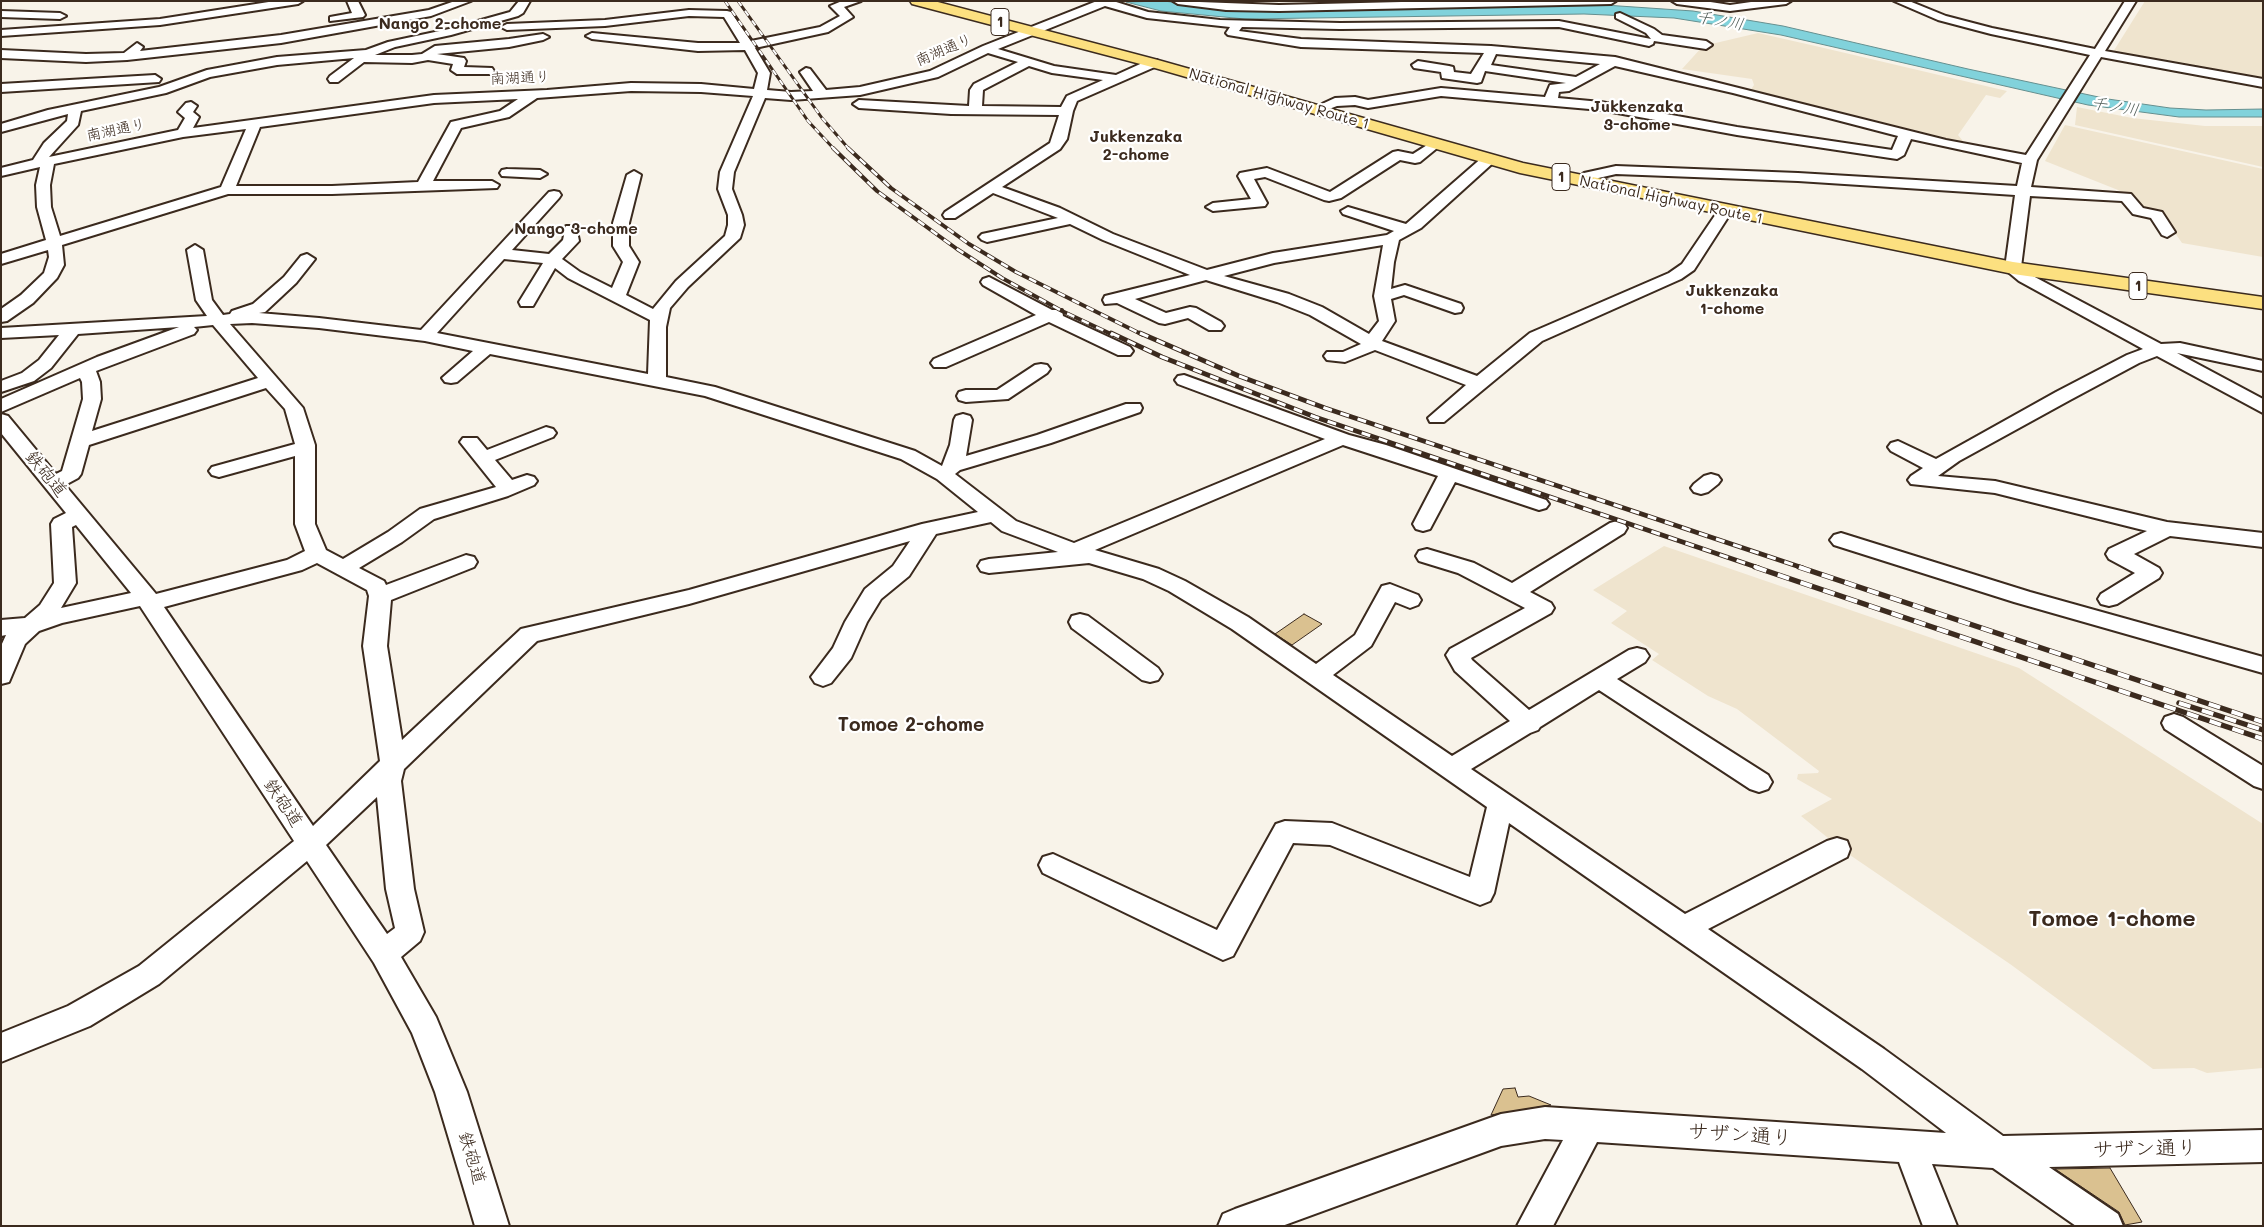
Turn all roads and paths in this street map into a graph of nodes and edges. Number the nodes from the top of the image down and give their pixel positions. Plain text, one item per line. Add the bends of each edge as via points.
1 (239, 1) edge
2 (298, 1) edge
3 (352, 1) edge
4 (466, 1) edge
5 (856, 1) edge
6 (919, 1) edge
7 (1178, 1) edge
8 (1243, 1) edge
9 (1611, 1) edge
10 (1677, 1) edge
11 (1786, 1) edge
12 (1898, 1) edge
13 (2131, 1) edge
14 (1105, 2) edge
15 (1528, 2) edge
16 (1396, 3) edge
17 (1463, 3) edge
18 (522, 6) edge
19 (1216, 6) junction
20 (536, 11) dead end
21 (461, 13) edge
22 (574, 13) dead end
23 (1, 14) edge
24 (97, 14) dead end
25 (1620, 16) dead end
26 (1, 20) edge
27 (582, 24) junction
28 (1238, 24) junction
29 (292, 25) dead end
30 (1383, 25) junction
31 (507, 27) dead end
32 (263, 29) dead end
33 (1034, 30) junction
34 (1591, 30) junction
35 (1, 33) edge
36 (146, 36) junction
37 (1512, 38) junction
38 (1575, 38) dead end
39 (1654, 40) junction
40 (1394, 44) junction
41 (1706, 45) dead end
42 (746, 46) junction
43 (1560, 46) dead end
44 (987, 49) junction
45 (1491, 50) junction
46 (2098, 53) junction
47 (1, 54) edge
48 (365, 55) junction
49 (1545, 55) junction
50 (127, 56) junction
51 (426, 57) junction
52 (1028, 62) junction
53 (1613, 62) junction
54 (1153, 63) junction
55 (1418, 65) dead end
56 (1481, 67) junction
57 (488, 71) dead end
58 (806, 72) dead end
59 (196, 76) junction
60 (334, 78) dead end
61 (1119, 79) junction
62 (1579, 80) junction
63 (2263, 83) edge
64 (1, 88) edge
65 (535, 94) junction
66 (758, 94) junction
67 (823, 95) junction
68 (1551, 101) junction
69 (859, 104) dead end
70 (191, 106) dead end
71 (75, 108) junction
72 (974, 109) junction
73 (12, 110) dead end
74 (1316, 110) junction
75 (1066, 111) junction
76 (48, 114) junction
77 (255, 122) junction
78 (1, 128) edge
79 (183, 133) junction
80 (1906, 134) junction
81 (1435, 144) junction
82 (1488, 159) junction
83 (2030, 160) junction
84 (43, 162) junction
85 (1, 172) edge
86 (507, 173) dead end
87 (540, 174) dead end
88 (634, 175) dead end
89 (1581, 182) junction
90 (492, 185) dead end
91 (423, 186) junction
92 (991, 188) junction
93 (227, 190) junction
94 (2024, 190) junction
95 (554, 195) dead end
96 (2117, 196) junction
97 (1213, 207) dead end
98 (1348, 211) dead end
99 (1725, 211) junction
100 (950, 215) dead end
101 (1070, 220) junction
102 (2136, 220) dead end
103 (571, 229) dead end
104 (1408, 230) junction
105 (2167, 232) dead end
106 (987, 237) dead end
107 (1392, 238) junction
108 (54, 242) junction
109 (195, 250) dead end
110 (500, 254) junction
111 (1, 259) edge
112 (307, 259) dead end
113 (554, 259) junction
114 (1241, 267) junction
115 (2013, 268) junction
116 (1208, 276) junction
117 (989, 282) dead end
118 (1382, 296) junction
119 (618, 297) junction
120 (1283, 298) junction
121 (527, 302) dead end
122 (2263, 303) edge
123 (1455, 308) dead end
124 (1054, 315) junction
125 (1, 317) edge
126 (659, 318) junction
127 (220, 320) junction
128 (1215, 326) dead end
129 (73, 329) junction
130 (1, 333) edge
131 (424, 336) junction
132 (1374, 344) junction
133 (488, 348) junction
134 (2158, 350) junction
135 (1124, 351) dead end
136 (1333, 356) dead end
137 (940, 363) dead end
138 (2263, 366) edge
139 (86, 369) junction
140 (1029, 372) dead end
141 (452, 378) dead end
142 (270, 380) junction
143 (657, 380) junction
144 (1184, 380) dead end
145 (1480, 384) junction
146 (1, 388) edge
147 (1118, 394) dead end
148 (966, 396) dead end
149 (1, 406) edge
150 (2263, 407) edge
151 (1437, 418) dead end
152 (1, 420) edge
153 (963, 420) dead end
154 (546, 433) dead end
155 (1342, 439) junction
156 (79, 442) junction
157 (470, 442) dead end
158 (305, 447) junction
159 (1898, 447) dead end
160 (483, 458) junction
161 (1937, 467) junction
162 (948, 470) junction
163 (219, 472) dead end
164 (1449, 474) junction
165 (54, 483) junction
166 (1539, 504) dead end
167 (79, 514) junction
168 (994, 515) junction
169 (1422, 524) dead end
170 (1617, 528) dead end
171 (929, 529) junction
172 (2167, 529) junction
173 (1841, 540) dead end
174 (2263, 540) edge
175 (317, 554) junction
176 (1084, 554) junction
177 (1427, 556) dead end
178 (466, 562) dead end
179 (989, 566) dead end
180 (343, 568) junction
181 (1391, 592) dead end
182 (1514, 592) junction
183 (380, 596) junction
184 (2109, 600) dead end
185 (148, 601) junction
186 (1080, 622) dead end
187 (29, 626) junction
188 (1, 628) edge
189 (1637, 656) dead end
190 (2263, 665) edge
191 (1150, 674) dead end
192 (1317, 675) junction
193 (1, 676) edge
194 (823, 678) dead end
195 (1599, 679) junction
196 (2174, 723) dead end
197 (1529, 724) junction
198 (394, 764) junction
199 (1453, 768) junction
200 (2263, 779) edge
201 (1759, 782) dead end
202 (1501, 802) junction
203 (311, 844) junction
204 (1837, 849) dead end
205 (1053, 865) dead end
206 (1684, 928) junction
207 (384, 954) junction
208 (1, 1048) edge
209 (1588, 1125) junction
210 (1909, 1146) junction
211 (2263, 1146) edge
212 (1998, 1152) junction
213 (492, 1226) edge
214 (1235, 1226) edge
215 (1534, 1226) edge
216 (1940, 1226) edge
217 (2106, 1226) edge

1 - 26 street via 122,17 69,21
2 - 36 street
3 - 29 street via 359,15
4 - 21 street
5 - 42 street via 836,6 847,17 824,30
6 - 33 highway, National Highway Route 1 / 1
7 - 19 street
8 - 19 street
9 - 15 street
10 - 11 street via 1730,8
12 - 46 street via 1969,25
13 - 46 street
14 - 28 street via 1154,16
14 - 33 street, 南湖通り
15 - 17 street
16 - 17 street
16 - 19 street via 1279,8
18 - 20 street
18 - 21 street
21 - 48 street
21 - 50 street via 431,13 280,39
22 - 27 street via 582,19
23 - 24 street
25 - 39 street via 1650,31
27 - 31 street
27 - 42 street via 689,13 726,14
28 - 30 street
28 - 40 street via 1232,33 1301,43
30 - 37 street
30 - 40 street
32 - 36 street
33 - 44 street, 南湖通り
33 - 54 highway, National Highway Route 1 / 1
34 - 37 street via 1559,24
34 - 38 street
34 - 39 street
35 - 36 street
36 - 50 street
37 - 45 street
37 - 49 street
39 - 41 street
39 - 53 street
40 - 45 street
42 - 51 street via 698,46 617,37 568,36 435,50
42 - 66 street via 764,73
43 - 49 street
44 - 52 street
44 - 67 street, 南湖通り via 923,78
45 - 56 street
46 - 63 street
46 - 83 street
47 - 50 street via 86,58
48 - 51 street
48 - 59 street via 277,61
48 - 60 street
49 - 53 street
51 - 57 street via 460,61 457,70
52 - 61 street
52 - 72 street via 978,87
53 - 62 street
53 - 80 street
54 - 61 street
54 - 74 highway, National Highway Route 1 / 1
55 - 56 street via 1449,70 1446,75 1477,78
56 - 62 street
58 - 67 street
59 - 64 street
59 - 71 street via 162,90
61 - 75 street via 1072,99
62 - 68 street via 1565,88 1554,88
65 - 66 street, 南湖通り via 674,86
65 - 77 street, 南湖通り via 434,99
65 - 91 street via 504,114 456,125
66 - 67 street, 南湖通り
66 - 126 street via 758,102 727,172 724,189 736,225 732,238 682,284 662,307
68 - 74 street via 1441,92 1368,104 1335,102
68 - 80 street via 1601,106 1897,155
69 - 72 street
70 - 79 street via 185,112 192,117
71 - 76 street
71 - 84 street via 73,122 49,146
72 - 75 street
73 - 76 street via 34,109
74 - 81 highway, National Highway Route 1 / 1
75 - 92 street via 1060,139 1055,146
76 - 78 street
77 - 79 street, 南湖通り
77 - 93 street
79 - 84 street, 南湖通り
80 - 83 street
81 - 82 highway, National Highway Route 1 / 1
81 - 97 street via 1415,159 1398,155 1336,195 1328,197 1267,172 1245,176 1260,203
82 - 89 highway, National Highway Route 1 / 1
82 - 104 street
83 - 94 street
84 - 85 street, 南湖通り
84 - 108 street via 44,207
86 - 87 street
88 - 119 street via 621,224 621,246 631,262
89 - 94 street via 1589,176 1616,170
89 - 99 highway, National Highway Route 1 / 1
90 - 91 street
91 - 93 street
92 - 100 street
92 - 101 street via 1055,211
93 - 108 street
94 - 96 street
94 - 115 street
95 - 110 street
96 - 102 street
96 - 105 street via 2126,197 2138,211 2157,215
98 - 104 street
99 - 115 highway, National Highway Route 1 / 1
99 - 145 street via 1688,267 1675,276 1536,337
101 - 106 street
101 - 116 street
103 - 113 street via 571,241
104 - 107 street
107 - 114 street via 1273,258
107 - 118 street
108 - 111 street
108 - 125 street via 57,257 51,275 27,299
109 - 127 street via 204,300
110 - 113 street
110 - 131 street
112 - 127 street via 290,280 259,308
113 - 119 street via 574,275
113 - 121 street
114 - 116 street
114 - 120 street
115 - 122 highway, National Highway Route 1 / 1
115 - 134 street via 2025,278
116 - 120 street
116 - 128 street via 1115,299 1165,319 1190,312
117 - 124 street
118 - 123 street via 1405,290
118 - 132 street via 1388,321
119 - 126 street
120 - 132 street via 1316,311
124 - 135 street
124 - 137 street
126 - 143 street
127 - 129 street
127 - 131 street via 252,318 319,323
127 - 139 street via 137,347
127 - 142 street via 237,345
129 - 130 street
129 - 146 street via 45,364 28,377
131 - 133 street
132 - 136 street via 1345,357
132 - 145 street
133 - 141 street
133 - 143 street
134 - 138 street via 2180,348
134 - 150 street
134 - 161 street via 2133,359
139 - 149 street
139 - 156 street via 92,399
140 - 148 street via 1001,395
142 - 156 street
142 - 158 street via 294,408
143 - 162 street via 737,398
144 - 155 street
145 - 151 street
147 - 162 street via 1138,412
152 - 165 street, 鉄砲道
153 - 162 street via 960,445
154 - 160 street
155 - 164 street
155 - 176 street
156 - 165 street via 72,474
157 - 160 street
158 - 163 street
158 - 175 street via 305,524
159 - 161 street
160 - 180 street via 518,485 427,514
161 - 172 street via 1918,480 1995,487
162 - 168 street
164 - 166 street
164 - 169 street
165 - 167 street, 鉄砲道
167 - 185 street, 鉄砲道
167 - 187 street via 61,524 65,583 48,610
168 - 171 street
168 - 176 street via 1009,526
170 - 182 street
171 - 194 street via 901,572 874,594 856,622 843,652
171 - 198 street via 714,591 529,635
172 - 174 street
172 - 184 street via 2117,554 2151,573
173 - 190 street via 2022,597
175 - 180 street
175 - 185 street via 294,565
176 - 179 street
176 - 192 street via 1151,574 1177,586 1240,623
177 - 182 street via 1466,568
178 - 183 street
180 - 183 street via 376,586
181 - 192 street via 1363,640
182 - 197 street via 1543,608 1458,655 1463,665
183 - 198 street via 375,646
185 - 187 street via 58,616
185 - 203 street, 鉄砲道
186 - 191 street
187 - 188 street
187 - 193 street via 15,640
189 - 195 street
192 - 199 street
195 - 197 street
195 - 201 street
196 - 200 street
197 - 199 street
198 - 203 street
198 - 207 street via 388,780 400,889 410,932
199 - 202 street
202 - 205 street via 1480,893 1332,834 1285,832 1223,948
202 - 206 street
203 - 207 street, 鉄砲道
203 - 208 street via 149,974 79,1016
204 - 206 street
206 - 212 street via 1873,1059
207 - 213 street, 鉄砲道 via 425,1027 451,1092
209 - 210 street, サザン通り
209 - 214 street, サザン通り via 1545,1123 1501,1130
209 - 215 street
210 - 212 street, サザン通り
210 - 216 street
211 - 212 street, サザン通り
212 - 217 street

